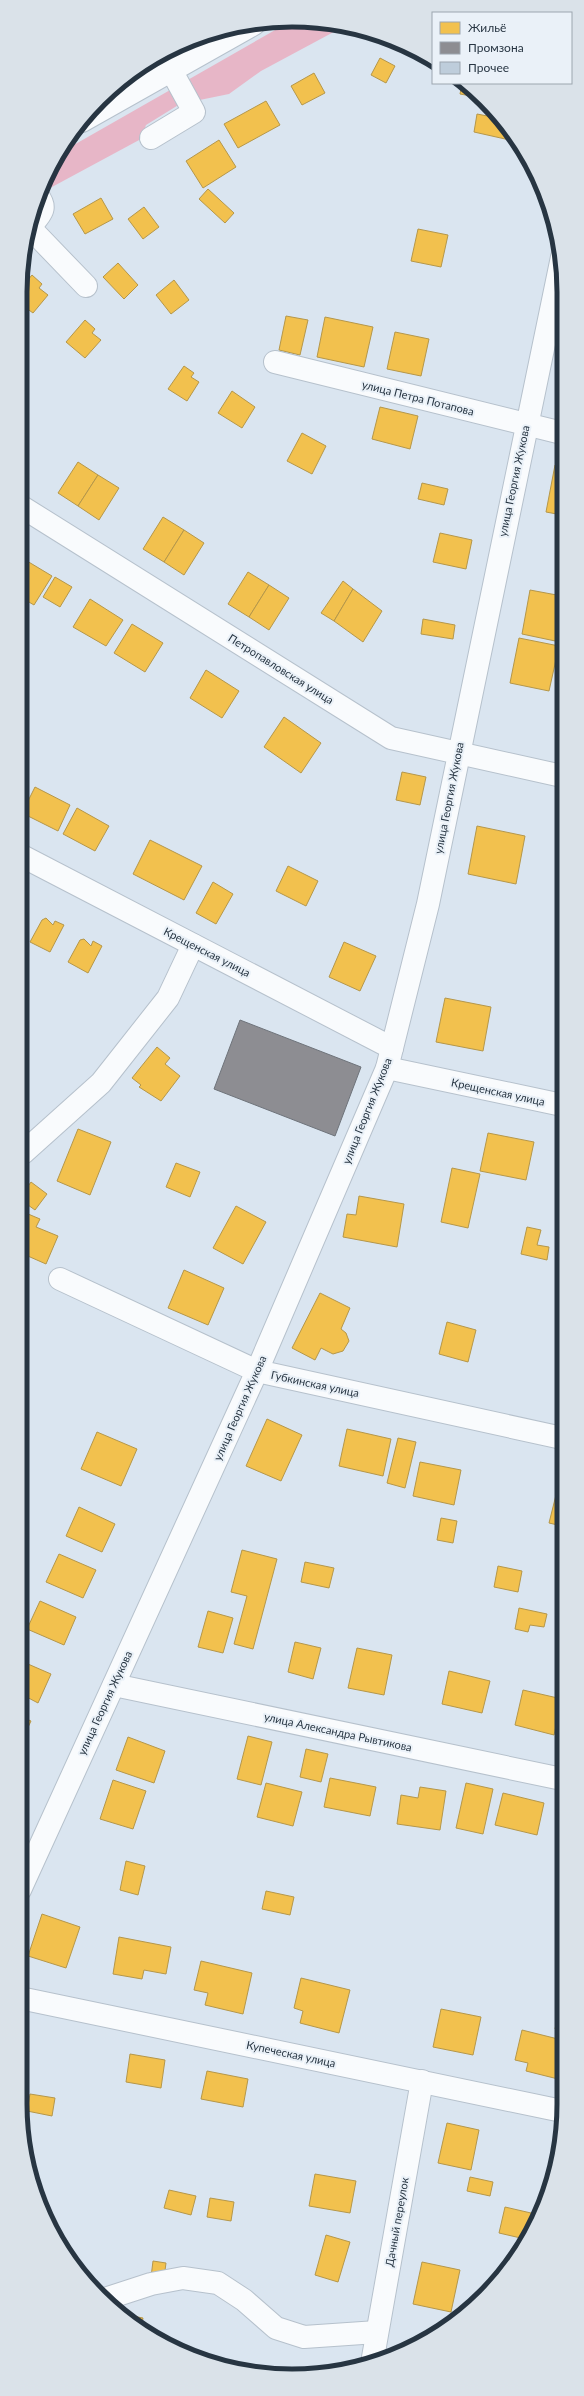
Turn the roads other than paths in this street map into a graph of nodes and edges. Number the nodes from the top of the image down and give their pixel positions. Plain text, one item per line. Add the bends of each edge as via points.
1 (239, 32) edge
2 (170, 70) junction
3 (99, 111) edge
4 (151, 138) dead end
5 (42, 204) edge
6 (38, 217) edge
7 (34, 232) edge
8 (556, 282) edge
9 (86, 286) dead end
10 (275, 362) dead end
11 (525, 425) junction
12 (557, 432) edge
13 (27, 509) edge
14 (458, 753) junction
15 (557, 775) edge
16 (27, 859) edge
17 (193, 945) junction
18 (390, 1058) junction
19 (557, 1104) edge
20 (27, 1149) edge
21 (60, 1279) dead end
22 (257, 1372) junction
23 (557, 1437) edge
24 (114, 1685) junction
25 (557, 1778) edge
26 (27, 1875) edge
27 (27, 1999) edge
28 (422, 2081) junction
29 (557, 2110) edge
30 (111, 2297) edge
31 (377, 2332) junction
32 (373, 2356) edge

1 - 2 street
2 - 3 street
2 - 4 street via 194,112
5 - 6 street via 42,211
7 - 9 street
8 - 11 street, улица Георгия Жукова
10 - 11 street, улица Петра Потапова
11 - 12 street, улица Петра Потапова
11 - 14 street, улица Георгия Жукова
13 - 14 street, Петропавловская улица via 391,738
14 - 15 street, Петропавловская улица
14 - 18 street, улица Георгия Жукова via 428,904
16 - 17 street, Крещенская улица
17 - 18 street, Крещенская улица
17 - 20 street via 168,998 101,1083
18 - 19 street, Крещенская улица
18 - 22 street, улица Георгия Жукова
21 - 22 street, Губкинская улица
22 - 23 street, Губкинская улица
22 - 24 street, улица Георгия Жукова
24 - 25 street, улица Александра Рывтикова
24 - 26 street, улица Георгия Жукова
27 - 28 street, Купеческая улица
28 - 29 street, Купеческая улица
28 - 31 street, Дачный переулок
30 - 31 street via 151,2284 183,2278 218,2282 244,2300 276,2328 304,2337
31 - 32 street, Дачный переулок

